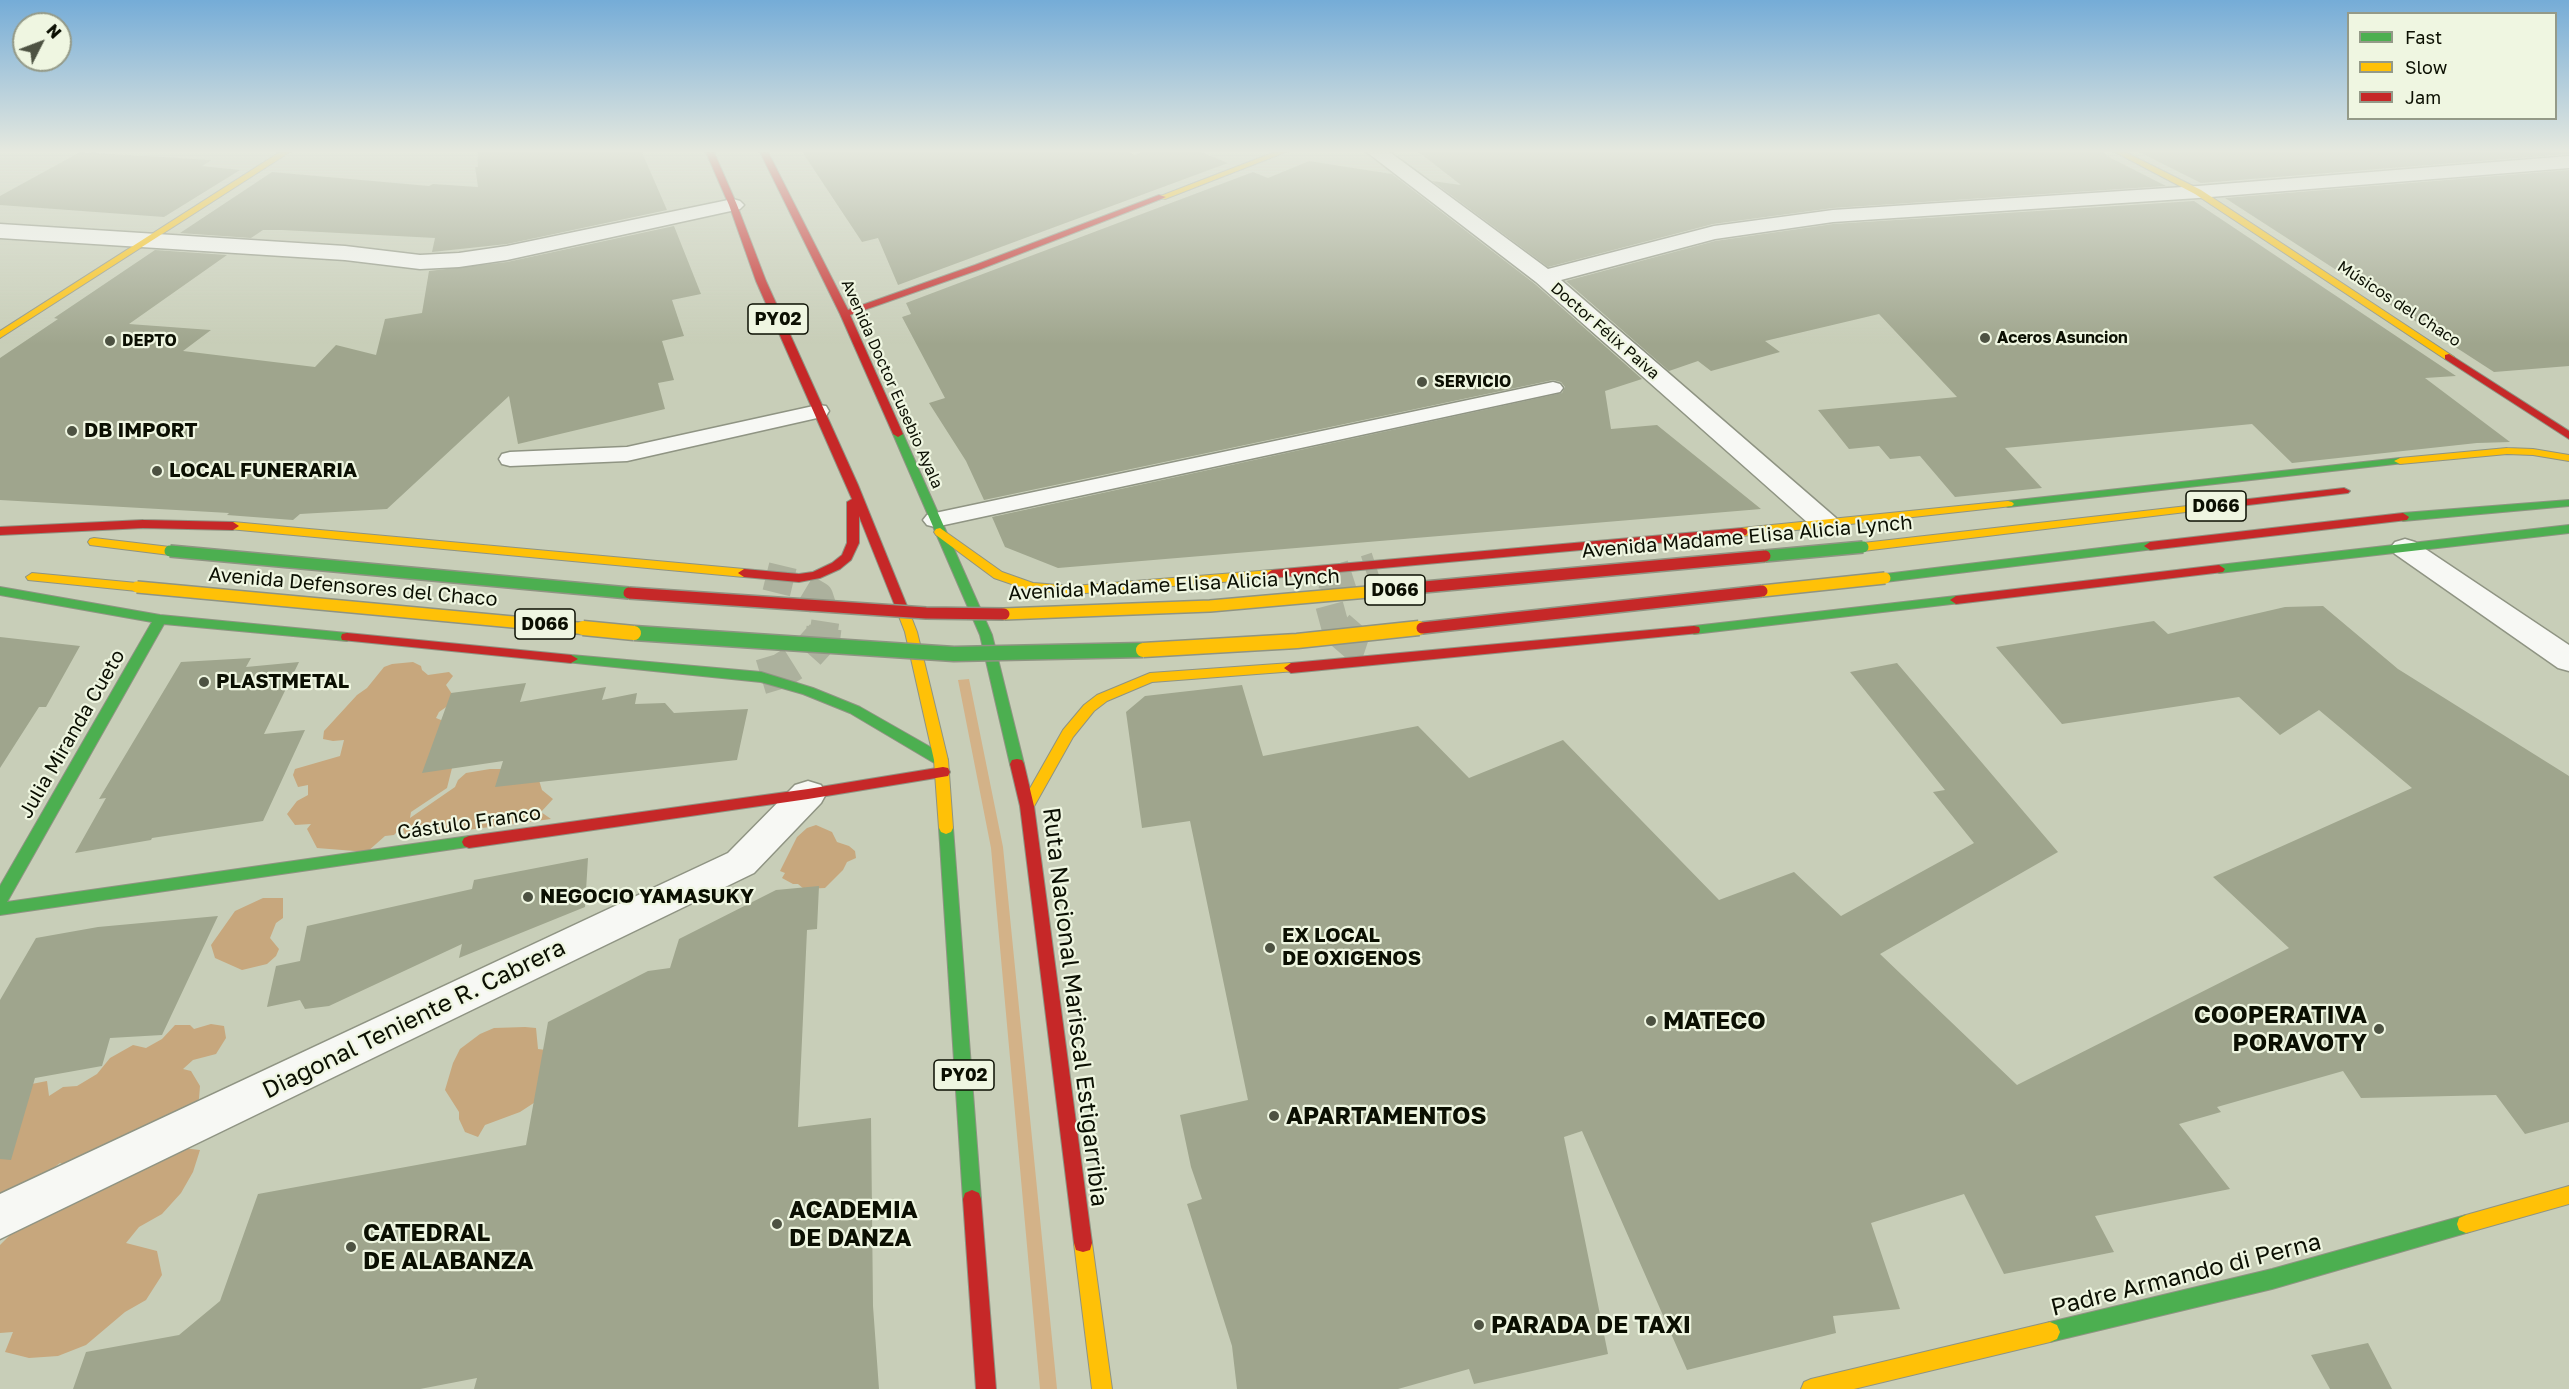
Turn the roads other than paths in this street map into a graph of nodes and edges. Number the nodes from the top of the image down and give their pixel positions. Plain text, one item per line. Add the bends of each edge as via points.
1 (190, 215) edge
2 (687, 215) edge
3 (737, 215) edge
4 (795, 215) edge
5 (1116, 215) edge
6 (1460, 215) edge
7 (1851, 215) edge
8 (2233, 215) edge
9 (0, 231) edge
10 (149, 242) junction
11 (1544, 278) junction
12 (844, 314) junction
13 (0, 335) edge
14 (1553, 388) dead end
15 (818, 411) junction
16 (2569, 436) edge
17 (2569, 458) edge
18 (510, 459) dead end
19 (2569, 464) edge
20 (2546, 467) dead end
21 (852, 485) junction
22 (2357, 489) dead end
23 (2569, 503) edge
24 (1826, 524) junction
25 (937, 526) junction
26 (2569, 529) edge
27 (0, 531) edge
28 (2405, 548) junction
29 (23, 577) dead end
30 (0, 591) edge
31 (926, 613) joint
32 (160, 619) junction
33 (986, 635) joint
34 (2569, 660) edge
35 (942, 766) junction
36 (808, 794) junction
37 (1027, 806) junction
38 (0, 900) edge
39 (0, 909) edge
40 (2569, 1195) edge
41 (0, 1217) edge
42 (986, 1389) edge
43 (1102, 1389) edge
44 (1811, 1389) edge

1 - 10 main road
2 - 10 street via 459,260 410,261 345,253
3 - 15 main road, PY02
4 - 12 main road, Avenida Doctor Eusebio Ayala / PY02
5 - 12 main road
6 - 11 street, Doctor Félix Paiva
7 - 11 street via 1714,233
8 - 16 main road, Músicos del Chaco
9 - 10 street
10 - 13 main road
11 - 24 street, Doctor Félix Paiva
12 - 25 main road, Avenida Doctor Eusebio Ayala / PY02
14 - 25 lane
15 - 18 lane via 627,454
15 - 21 main road, PY02
17 - 24 main road via 2533,452 2477,453
19 - 20 main road
21 - 27 main road via 853,543 847,557 816,575 799,578 237,526 143,524
21 - 35 main road, PY02 via 911,632
22 - 31 main road, Avenida Madame Elisa Alicia Lynch / D066, bridge via 1863,547 1210,606 1030,615
23 - 29 main road, Avenida Defensores del Chaco / D066, bridge via 2366,520 1885,578 1298,641 1144,650 954,654 702,639
24 - 25 main road via 1073,590 1032,587 998,575
25 - 33 main road, Avenida Doctor Eusebio Ayala / PY02
26 - 28 main road
27 - 31 main road, Avenida Defensores del Chaco / D066, bridge via 170,551 708,600
28 - 34 street
28 - 37 main road via 1660,634 1150,678 1102,698 1089,708 1068,734
30 - 32 main road
32 - 35 main road via 761,678 855,710
32 - 38 main road, Julia Miranda Cueto
33 - 37 main road, Ruta Nacional Mariscal Estigarribia / PY02
35 - 36 main road, Cástulo Franco
35 - 42 main road, PY02
36 - 39 main road, Cástulo Franco
36 - 41 street, Diagonal Teniente R. Cabrera via 741,863
37 - 43 main road, Ruta Nacional Mariscal Estigarribia / PY02
40 - 44 main road, Padre Armando di Perna via 2272,1279

